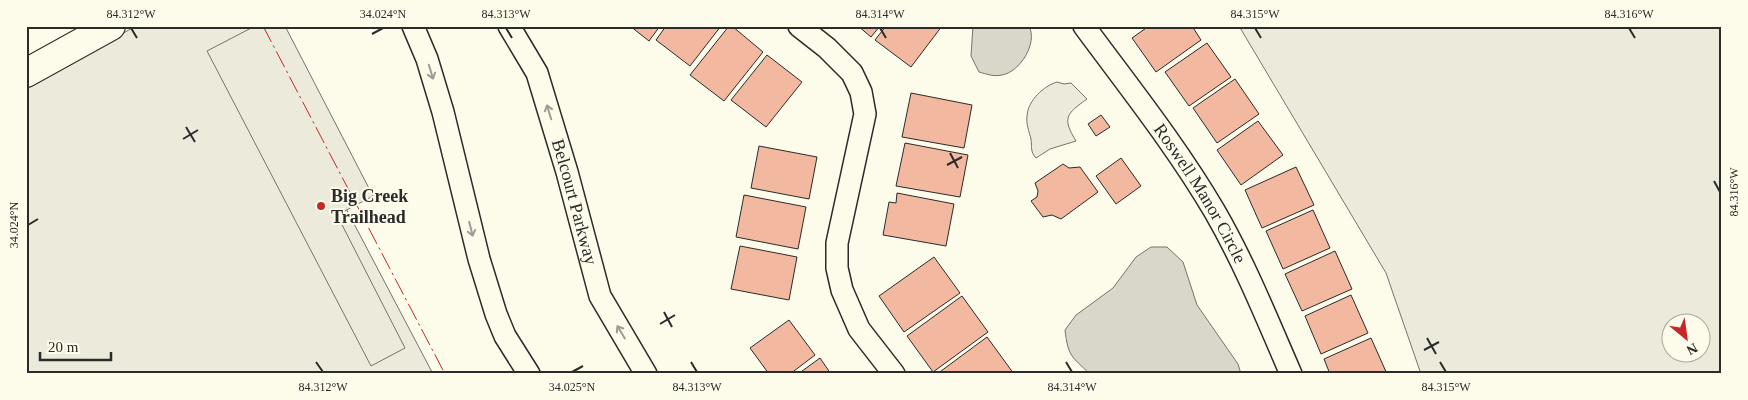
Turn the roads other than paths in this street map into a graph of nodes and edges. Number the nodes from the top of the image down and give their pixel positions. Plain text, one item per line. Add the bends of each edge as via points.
1 (111, 26) edge
2 (414, 26) edge
3 (509, 26) edge
4 (799, 26) edge
5 (1084, 26) edge
6 (26, 72) edge
7 (529, 374) edge
8 (646, 374) edge
9 (894, 374) edge
10 (1291, 374) edge

1 - 6 main road
2 -> 7 street via 443,112 496,314 505,336
8 -> 3 street, Belcourt Parkway via 600,296 537,73
4 - 9 street via 852,73 861,92 865,114 837,243 837,268 842,290 859,329
5 - 10 street, Roswell Manor Circle via 1212,206 1242,262

